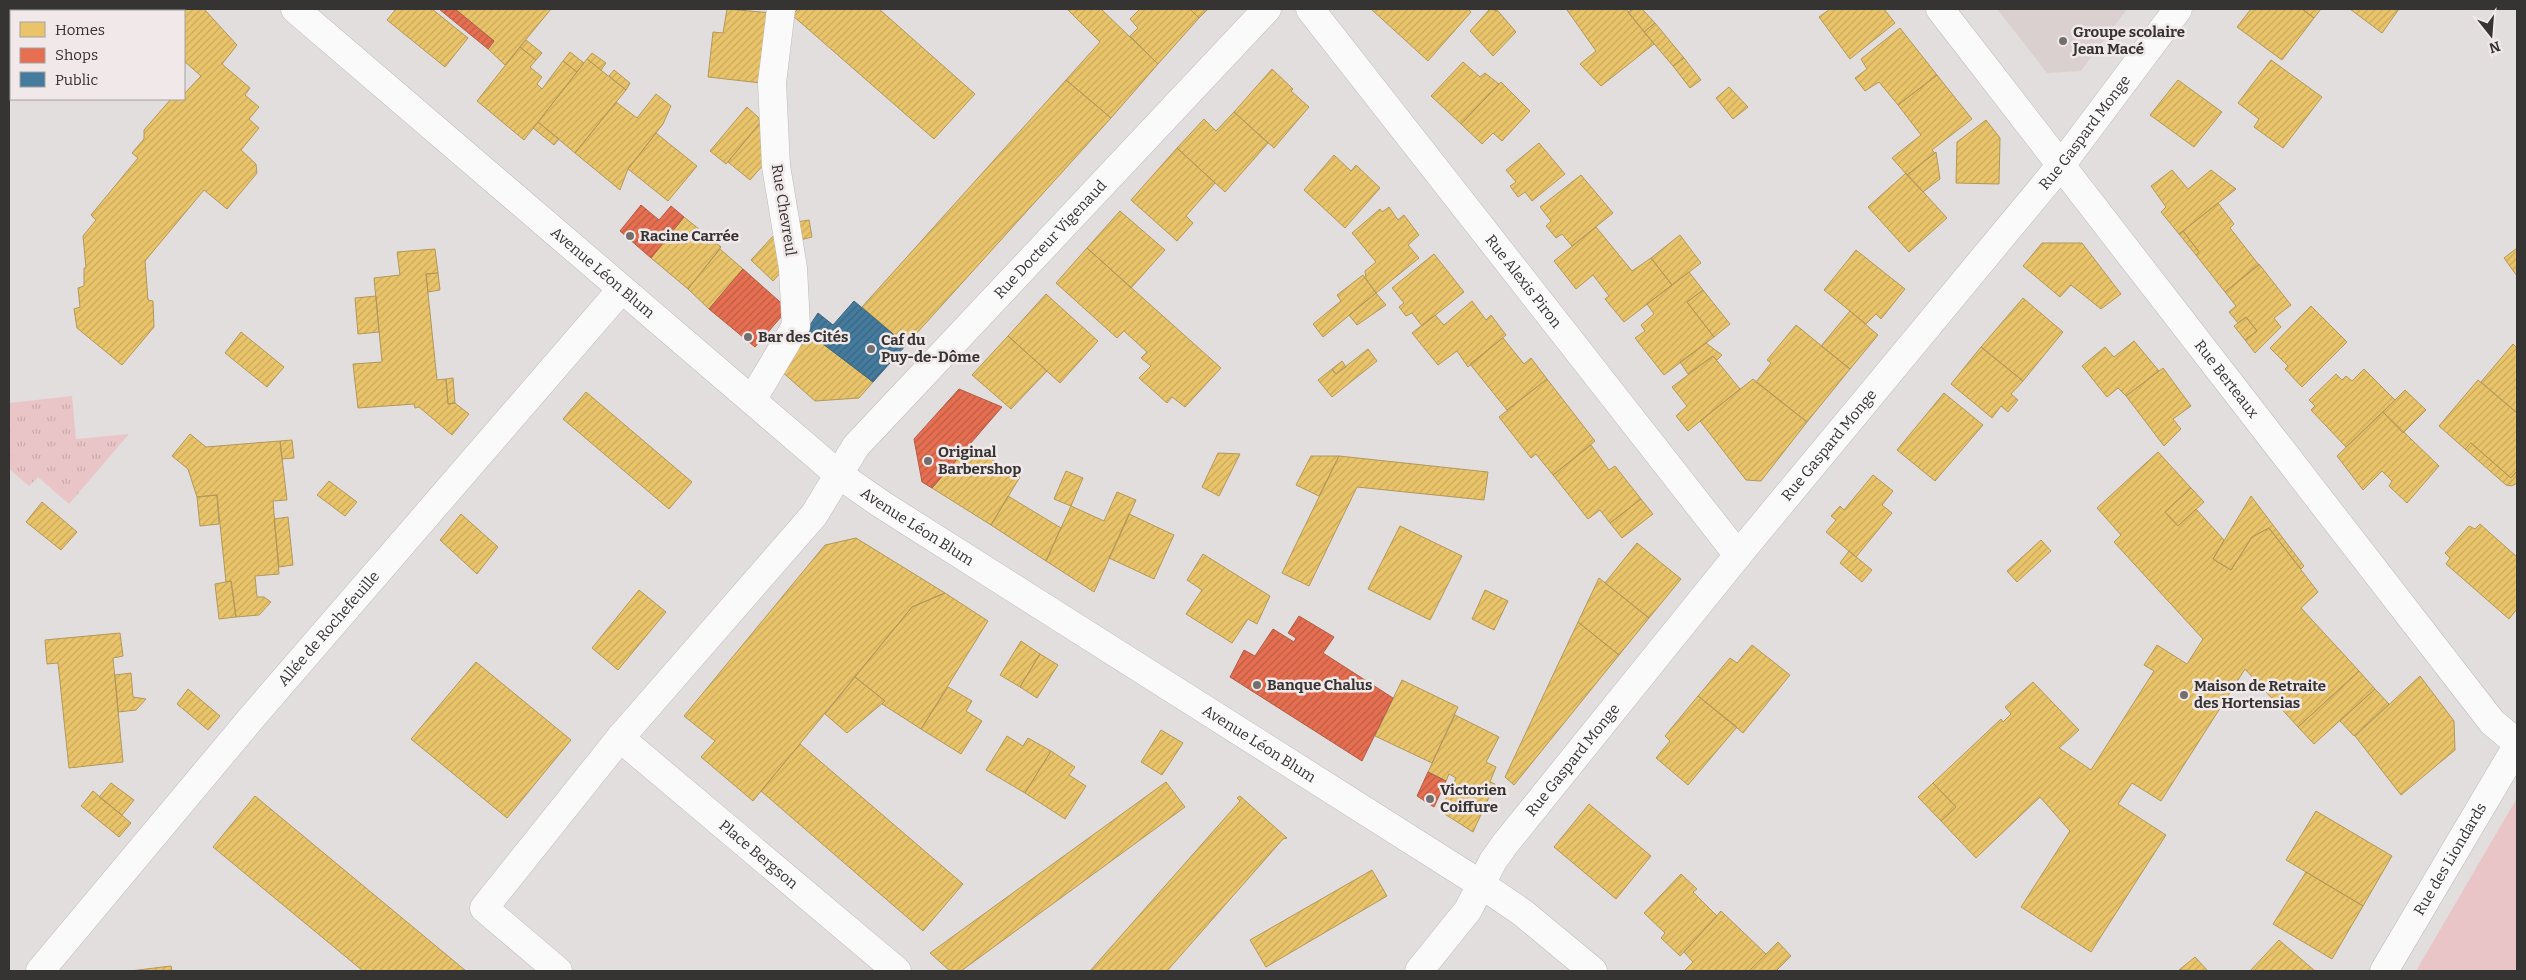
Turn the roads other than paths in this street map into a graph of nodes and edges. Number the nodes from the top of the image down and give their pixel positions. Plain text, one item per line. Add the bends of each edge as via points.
1 (295, 9) edge
2 (781, 9) edge
3 (1267, 9) edge
4 (1310, 9) edge
5 (1940, 9) edge
6 (2178, 9) edge
7 (2061, 165) junction
8 (621, 290) junction
9 (752, 400) junction
10 (838, 474) junction
11 (1738, 554) junction
12 (620, 738) junction
13 (2517, 744) edge
14 (1482, 885) junction
15 (40, 971) edge
16 (558, 971) edge
17 (896, 971) edge
18 (1419, 971) edge
19 (1593, 971) edge
20 (2384, 971) edge

1 - 8 street, Avenue Léon Blum
2 - 9 street, Rue Chevreul via 772,83 774,129 776,166 793,268 796,326
3 - 10 street, Rue Docteur Vigenaud via 856,446
4 - 11 street, Rue Alexis Piron
5 - 7 street, Rue Berteaux
6 - 7 street, Rue Gaspard Monge
7 - 11 street, Rue Gaspard Monge
7 - 13 street, Rue Berteaux via 2492,722
8 - 9 street, Avenue Léon Blum
8 - 15 street, Allée de Rochefeuille via 260,708
9 - 10 street, Avenue Léon Blum
10 - 12 street via 814,515
10 - 14 street, Avenue Léon Blum
11 - 14 street, Rue Gaspard Monge via 1505,844
12 - 16 street via 484,908
12 - 17 street, Place Bergson
13 - 20 street, Rue des Liondards
14 - 18 street, Rue Gaspard Monge via 1468,910
14 - 19 street, Avenue Léon Blum

